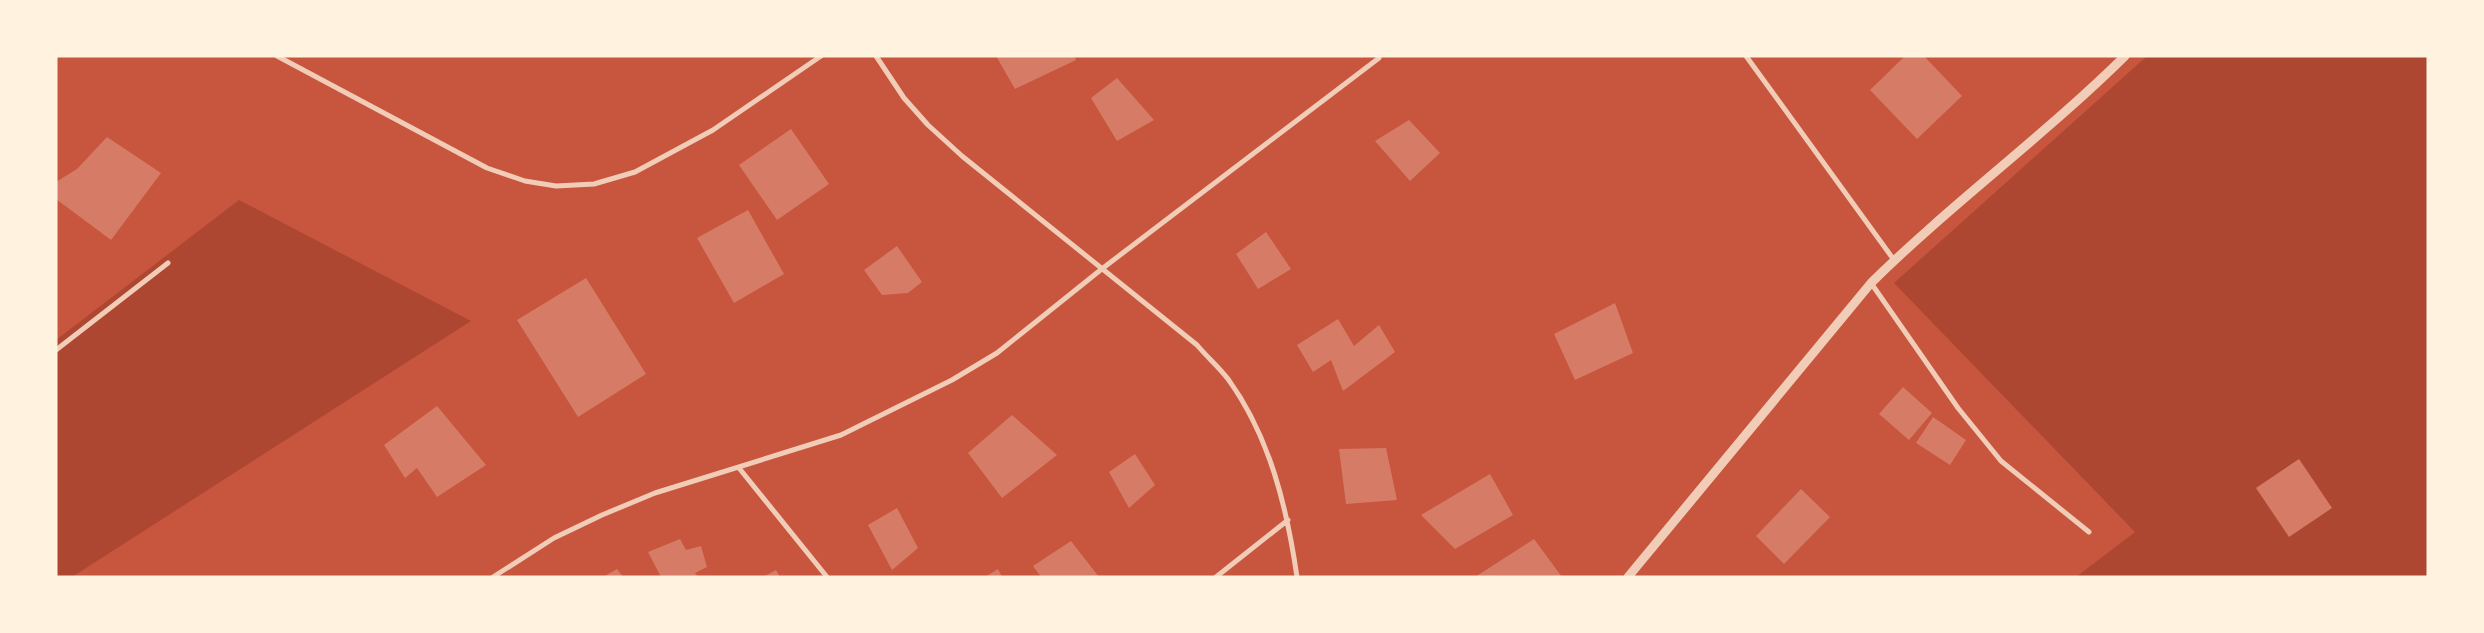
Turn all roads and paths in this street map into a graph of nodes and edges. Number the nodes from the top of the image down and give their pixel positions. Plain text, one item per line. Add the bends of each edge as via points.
1 (277, 56) edge
2 (821, 56) edge
3 (876, 56) edge
4 (1746, 56) edge
5 (2125, 56) edge
6 (1379, 58) dead end
7 (1894, 260) junction
8 (168, 263) dead end
9 (1104, 268) junction
10 (1870, 283) junction
11 (56, 350) edge
12 (739, 468) junction
13 (1288, 520) junction
14 (2089, 532) dead end
15 (493, 577) edge
16 (827, 577) edge
17 (1216, 577) edge
18 (1297, 577) edge
19 (1628, 577) edge

1 - 2 street via 487,168 525,181 556,186 594,184 634,172 713,130
3 - 9 street via 904,98 928,125 962,156
4 - 7 street
5 - 7 street via 2054,123
6 - 9 street
7 - 10 street
8 - 11 street
9 - 12 street via 997,353 952,380 841,435
9 - 13 street via 1197,345 1228,379 1254,423 1275,474
10 - 14 street via 1958,408 2001,461
10 - 19 street
12 - 15 street via 655,493 602,515 554,538
12 - 16 street
13 - 17 street
13 - 18 street

